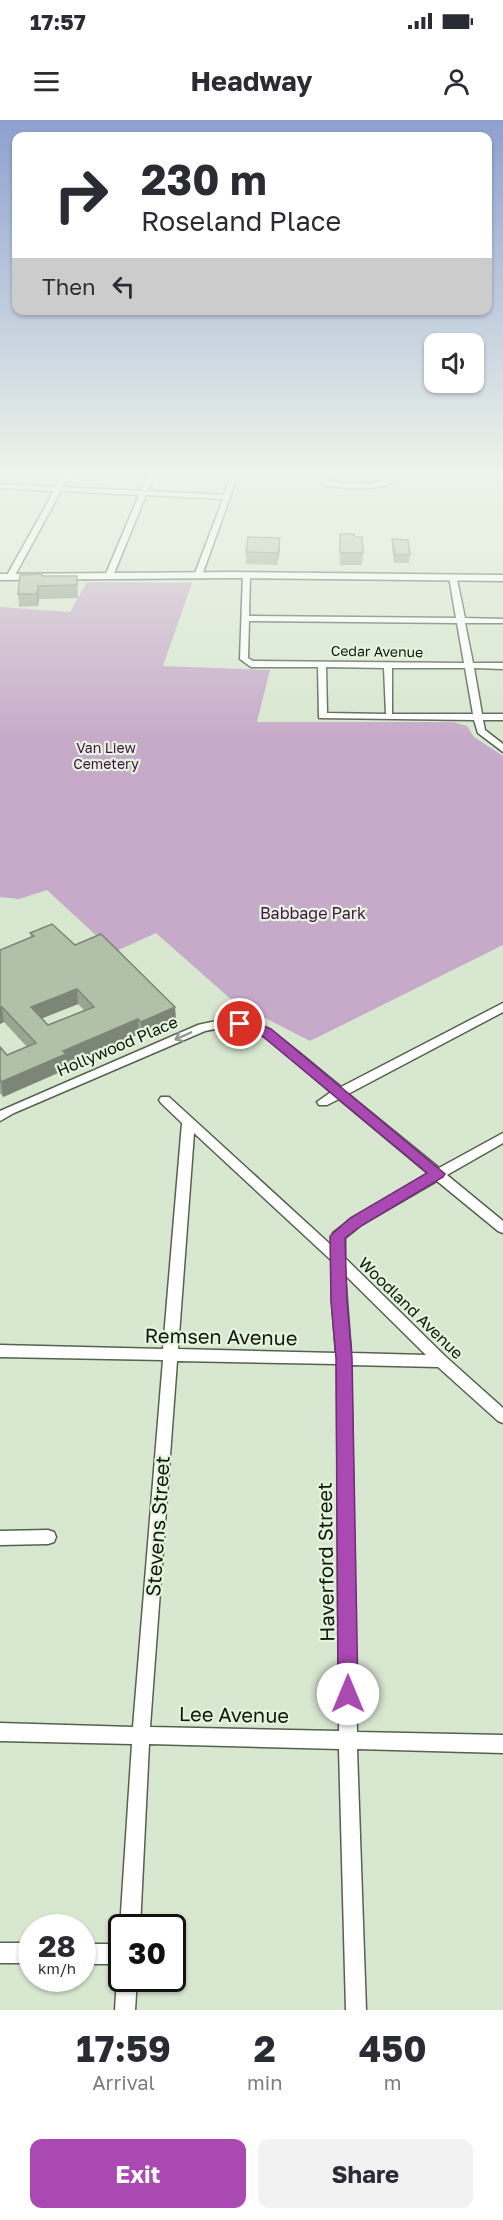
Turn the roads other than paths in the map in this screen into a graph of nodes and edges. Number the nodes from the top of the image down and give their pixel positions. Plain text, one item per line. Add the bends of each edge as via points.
1 (13, 563) edge
2 (115, 563) edge
3 (203, 563) edge
4 (246, 575) junction
5 (110, 576) junction
6 (198, 576) junction
7 (5, 577) edge
8 (453, 577) junction
9 (503, 578) edge
10 (245, 618) junction
11 (460, 621) junction
12 (503, 621) edge
13 (322, 664) junction
14 (388, 665) junction
15 (468, 666) junction
16 (503, 666) edge
17 (389, 711) dead end
18 (477, 716) junction
19 (503, 717) edge
20 (503, 749) edge
21 (503, 1007) edge
22 (339, 1093) junction
23 (165, 1100) dead end
24 (322, 1102) dead end
25 (5, 1113) edge
26 (188, 1124) junction
27 (503, 1137) edge
28 (438, 1174) junction
29 (503, 1228) edge
30 (337, 1258) junction
31 (0, 1351) edge
32 (171, 1354) junction
33 (344, 1358) junction
34 (441, 1361) junction
35 (503, 1417) edge
36 (48, 1537) dead end
37 (0, 1538) edge
38 (0, 1732) edge
39 (141, 1735) junction
40 (348, 1739) junction
41 (503, 1744) edge
42 (131, 1914) edge
43 (0, 1953) edge
44 (18, 1953) edge
45 (126, 1992) edge
46 (125, 2010) edge
47 (356, 2010) edge

1 - 7 street
2 - 5 street
3 - 6 street
4 - 6 street
4 - 8 street
4 - 10 street
5 - 6 street
5 - 7 street
8 - 9 street
8 - 11 street
10 - 11 street
10 - 13 street, Cedar Avenue via 244,659 251,664
11 - 12 street
11 - 15 street
13 - 14 street, Cedar Avenue
13 - 18 street via 322,716
14 - 15 street, Cedar Avenue
14 - 17 street
15 - 16 street, Cedar Avenue
15 - 18 street
18 - 19 street
18 - 20 street via 481,730
21 - 22 street
22 - 24 street
22 -> 25 street, Hollywood Place via 266,1032 240,1024 202,1028
22 - 28 street
23 - 26 street, Woodland Avenue
26 - 30 street, Woodland Avenue
26 - 32 street, Stevens Street
27 - 28 street
28 - 29 street
28 - 30 street, Haverford Street via 338,1236
30 - 33 street, Haverford Street
30 - 34 street, Woodland Avenue
31 - 32 street, Remsen Avenue
32 - 33 street, Remsen Avenue
32 - 39 street, Stevens Street
33 - 34 street, Remsen Avenue
33 - 40 street, Haverford Street
34 - 35 street, Woodland Avenue
36 - 37 street
38 - 39 street, Lee Avenue
39 - 40 street, Lee Avenue
39 - 42 street, Stevens Street
40 - 41 street, Lee Avenue
40 - 47 street, Haverford Street
43 - 44 street
45 - 46 street

